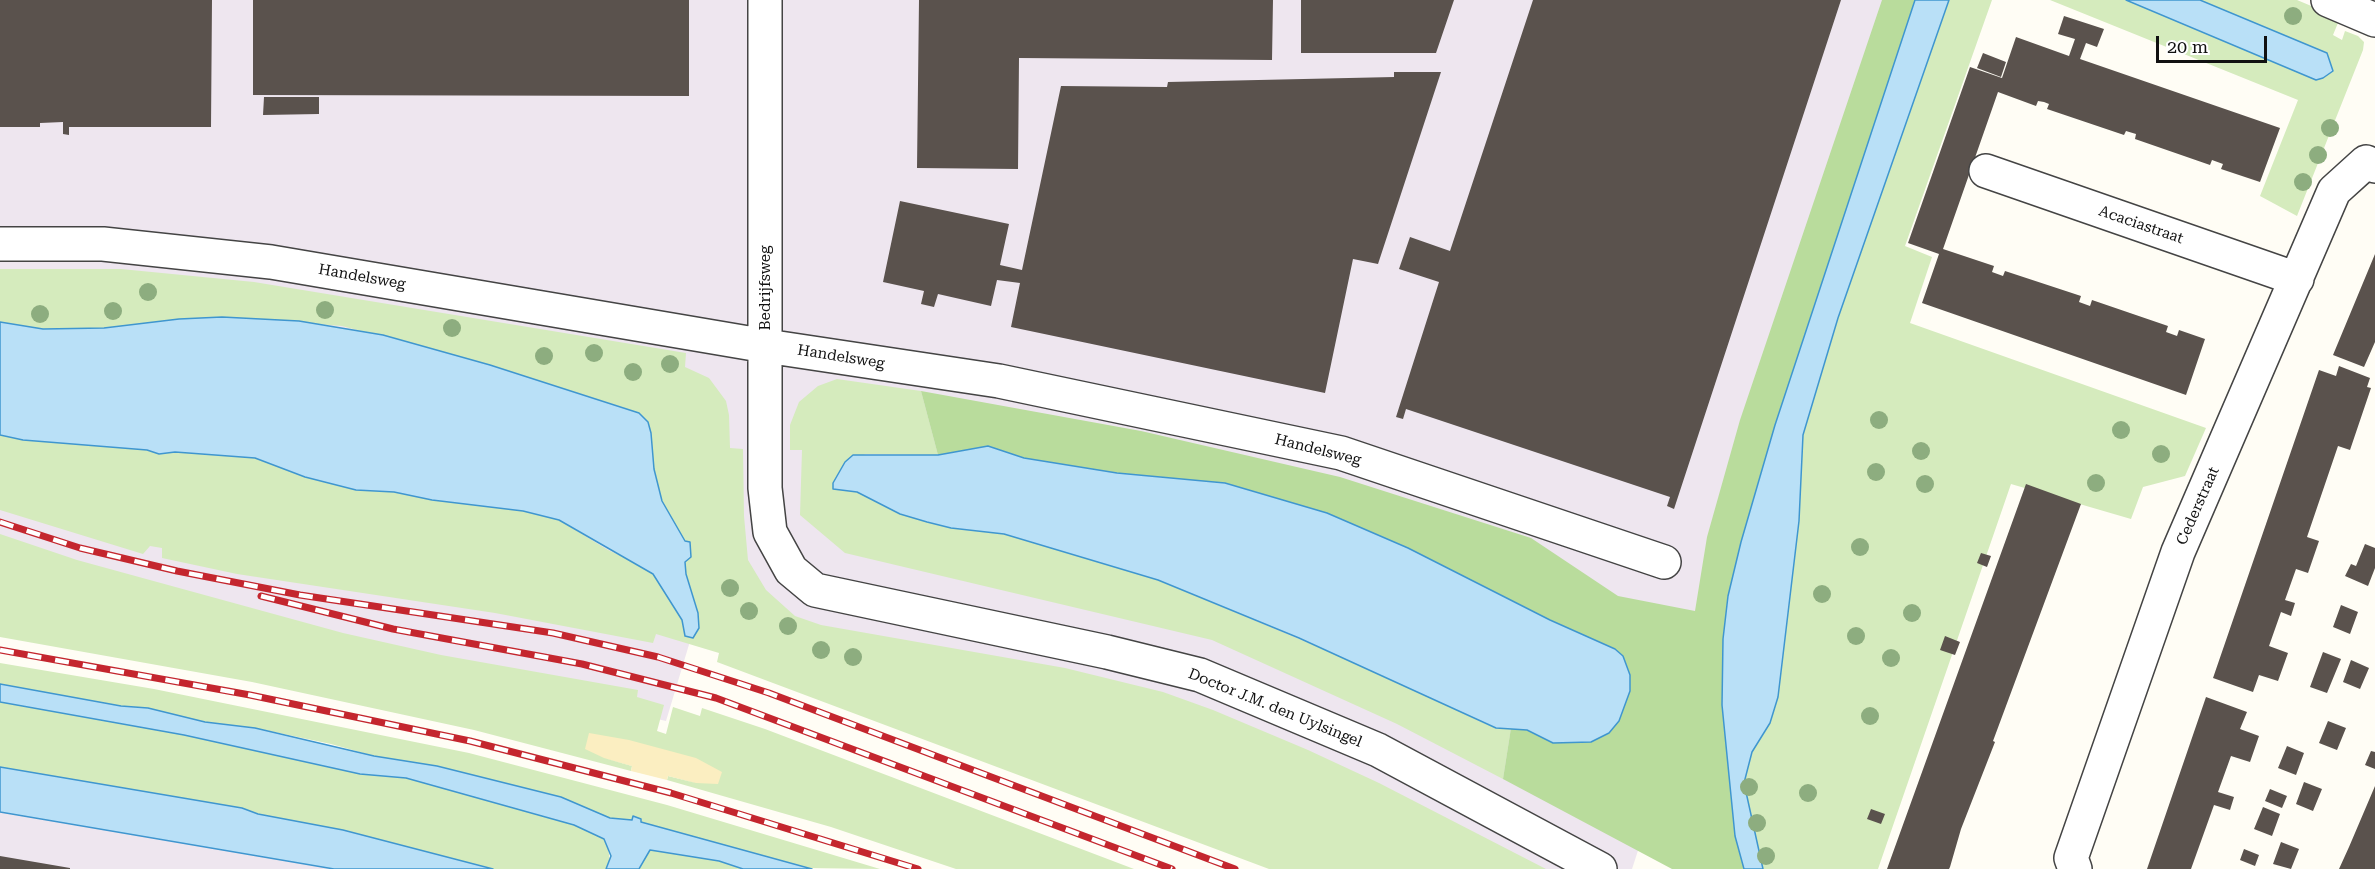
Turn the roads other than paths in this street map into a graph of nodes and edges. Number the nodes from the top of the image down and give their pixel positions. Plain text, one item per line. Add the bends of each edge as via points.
1 (765, 0) edge
2 (2328, 0) edge
3 (2375, 20) edge
4 (2370, 164) edge
5 (1986, 171) dead end
6 (0, 244) edge
7 (2297, 279) junction
8 (766, 346) junction
9 (1664, 562) dead end
10 (791, 570) joint
11 (1600, 869) edge
12 (2075, 869) edge

1 - 8 street, Bedrijfsweg
2 - 3 street
4 - 7 street, Cederstraat via 2334,191
5 - 7 street, Acaciastraat
6 - 8 street, Handelsweg via 103,244 271,262
7 - 12 street, Cederstraat via 2178,552 2071,858
8 - 9 street, Handelsweg via 999,381 1341,453
8 - 10 street, Bedrijfsweg via 765,488 770,532
10 - 11 street, Doctor J.M. den Uylsingel via 815,590 1200,675 1378,750

